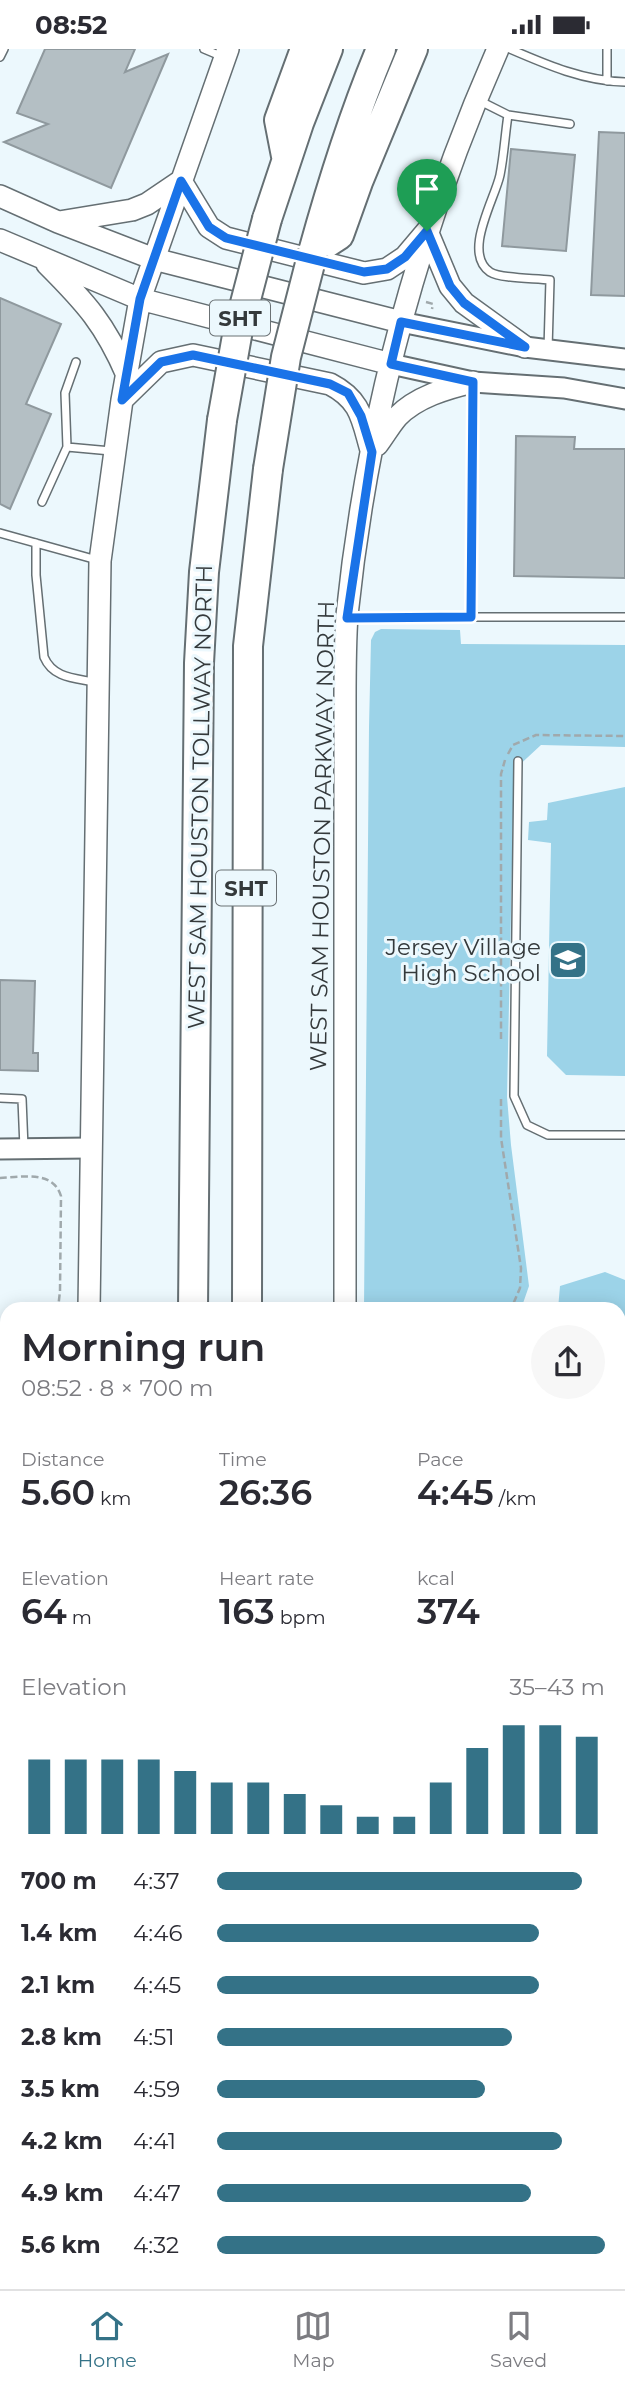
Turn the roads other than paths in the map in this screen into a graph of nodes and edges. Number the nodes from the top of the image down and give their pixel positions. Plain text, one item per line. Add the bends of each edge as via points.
1 (4, 49) edge
2 (204, 49) edge
3 (305, 49) edge
4 (328, 49) edge
5 (382, 49) edge
6 (413, 49) edge
7 (498, 49) edge
8 (510, 49) edge
9 (607, 49) edge
10 (227, 54) edge
11 (0, 57) edge
12 (607, 82) junction
13 (625, 82) edge
14 (476, 99) junction
15 (508, 115) junction
16 (570, 124) dead end
17 (286, 159) junction
18 (181, 181) junction
19 (0, 196) edge
20 (58, 222) junction
21 (427, 231) junction
22 (0, 240) edge
23 (313, 252) junction
24 (41, 257) junction
25 (154, 259) junction
26 (140, 299) junction
27 (401, 322) junction
28 (525, 347) junction
29 (548, 351) junction
30 (625, 359) edge
31 (76, 362) dead end
32 (391, 364) junction
33 (127, 375) junction
34 (473, 382) junction
35 (625, 399) edge
36 (122, 400) junction
37 (67, 447) junction
38 (115, 451) junction
39 (372, 452) junction
40 (42, 502) dead end
41 (0, 533) edge
42 (36, 543) junction
43 (100, 561) junction
44 (471, 617) junction
45 (347, 618) junction
46 (625, 618) edge
47 (98, 683) junction
48 (518, 761) dead end
49 (0, 1098) edge
50 (625, 1135) edge
51 (90, 1148) junction
52 (0, 1149) edge
53 (24, 1149) junction
54 (89, 1302) edge
55 (193, 1302) edge
56 (247, 1302) edge
57 (345, 1302) edge

1 - 11 lane
2 - 10 lane
3 - 17 highway via 279,120
4 - 17 highway, WEST SAM HOUSTON TOLLWAY NORTH / SHT
5 - 23 highway, WEST SAM HOUSTON TOLLWAY NORTH / SHT via 335,170
6 - 23 highway via 339,235
7 - 14 main road, WEST SAM HOUSTON PARKWAY NORTH
8 - 12 lane via 552,67
9 - 12 lane
10 - 18 main road
12 - 13 lane
14 - 15 lane
14 - 21 main road, WEST SAM HOUSTON PARKWAY NORTH
15 - 16 lane
15 - 29 lane via 500,175 481,232 481,258 492,273 550,280
17 - 55 highway, WEST SAM HOUSTON TOLLWAY NORTH / SHT, bridge via 237,330 204,572 198,674
18 - 20 main road via 132,210
18 - 21 main road via 209,227 226,238 364,272 387,269 405,257
18 - 25 main road
19 - 20 main road
20 - 25 main road
21 - 27 main road, WEST SAM HOUSTON PARKWAY NORTH
21 - 28 main road via 450,286 464,303
22 - 24 main road
23 - 56 highway, WEST SAM HOUSTON TOLLWAY NORTH / SHT, bridge via 286,357 248,646
24 - 26 main road
24 - 33 main road via 101,323
25 - 26 main road
25 - 27 main road
26 - 32 main road
26 - 33 main road
27 - 28 street
27 - 32 main road, WEST SAM HOUSTON PARKWAY NORTH
28 - 29 street
29 - 30 street
31 - 37 lane via 65,393
32 - 34 street
32 - 39 main road, WEST SAM HOUSTON PARKWAY NORTH
33 - 36 main road
34 - 35 street via 564,388
34 - 39 main road via 444,389 398,416
34 - 44 lane
36 - 38 main road
36 - 39 main road via 161,362 193,355 330,384 348,393
37 - 38 lane
37 - 40 lane
38 - 43 main road
39 - 45 main road, WEST SAM HOUSTON PARKWAY NORTH
41 - 42 lane
42 - 43 lane
42 - 47 lane via 48,667 69,678
43 - 47 main road
44 - 45 lane
44 - 46 lane
45 - 57 main road, WEST SAM HOUSTON PARKWAY NORTH
47 - 51 main road
48 - 50 lane via 514,1096 527,1125 548,1135
49 - 53 lane via 22,1099
51 - 53 street
51 - 54 main road
52 - 53 street

